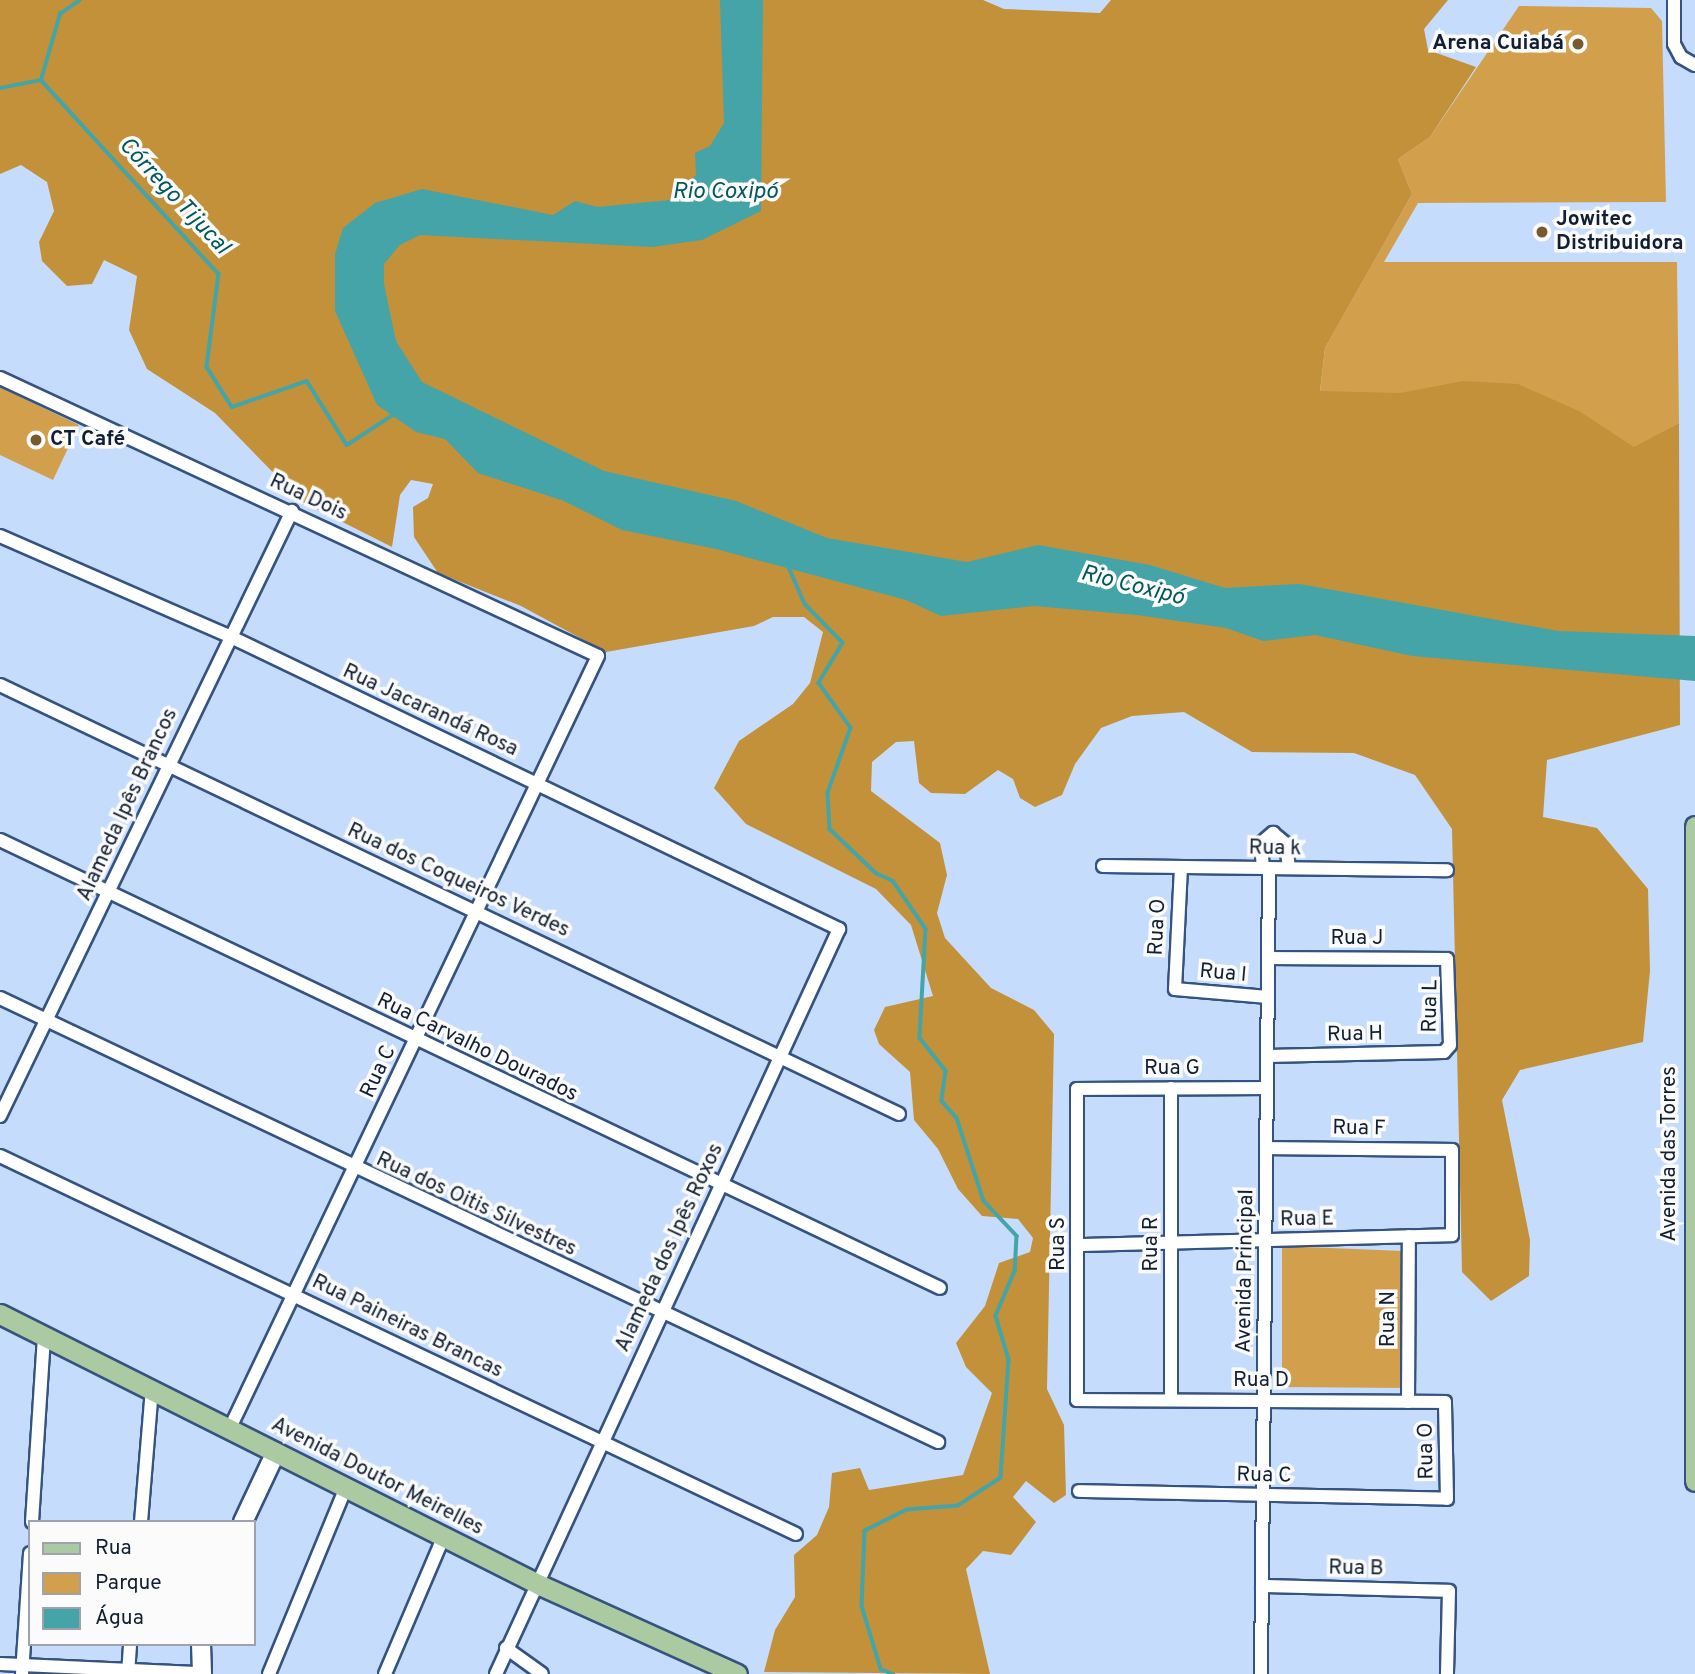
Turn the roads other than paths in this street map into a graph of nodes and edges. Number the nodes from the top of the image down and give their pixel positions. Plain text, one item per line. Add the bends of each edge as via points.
1 (1674, 0) edge
2 (1695, 65) edge
3 (0, 378) edge
4 (292, 511) junction
5 (0, 536) edge
6 (229, 636) junction
7 (598, 656) joint
8 (0, 685) edge
9 (169, 766) junction
10 (534, 781) junction
11 (1695, 826) edge
12 (0, 840) edge
13 (1103, 866) dead end
14 (1181, 867) junction
15 (1266, 868) junction
16 (1289, 868) junction
17 (1447, 870) dead end
18 (109, 892) junction
19 (475, 910) junction
20 (839, 929) joint
21 (1268, 958) junction
22 (1447, 959) joint
23 (1691, 970) junction
24 (1175, 989) joint
25 (0, 998) edge
26 (1268, 998) junction
27 (1695, 1002) edge
28 (45, 1020) junction
29 (415, 1040) junction
30 (1444, 1052) joint
31 (781, 1054) junction
32 (1267, 1056) junction
33 (1171, 1088) junction
34 (1267, 1088) junction
35 (1077, 1089) joint
36 (899, 1114) dead end
37 (0, 1116) edge
38 (1266, 1148) junction
39 (0, 1156) edge
40 (355, 1168) junction
41 (722, 1186) junction
42 (1452, 1235) joint
43 (1409, 1236) junction
44 (1265, 1240) junction
45 (1171, 1242) junction
46 (1079, 1245) junction
47 (940, 1288) dead end
48 (294, 1293) junction
49 (660, 1313) junction
50 (0, 1314) edge
51 (44, 1335) junction
52 (152, 1387) junction
53 (1077, 1400) joint
54 (1171, 1400) junction
55 (1264, 1401) junction
56 (1408, 1402) junction
57 (1445, 1402) joint
58 (229, 1428) junction
59 (600, 1442) junction
60 (938, 1442) dead end
61 (276, 1452) junction
62 (1695, 1481) edge
63 (346, 1487) junction
64 (1079, 1491) dead end
65 (1263, 1495) junction
66 (1447, 1499) joint
67 (32, 1520) edge
68 (141, 1520) edge
69 (244, 1520) edge
70 (796, 1534) dead end
71 (444, 1536) junction
72 (28, 1582) edge
73 (540, 1585) junction
74 (1262, 1586) junction
75 (131, 1646) edge
76 (201, 1646) edge
77 (506, 1648) junction
78 (0, 1664) edge
79 (22, 1670) edge
80 (128, 1674) edge
81 (202, 1674) edge
82 (269, 1674) edge
83 (385, 1674) edge
84 (496, 1674) edge
85 (542, 1674) edge
86 (737, 1674) edge
87 (1261, 1674) edge
88 (1447, 1674) edge

1 - 2 street via 1674,44 1681,57
3 - 4 street, Rua Dois
4 - 6 street, Alameda Ipês Brancos
4 - 7 street, Rua Dois
5 - 6 street, Rua Jacarandá Rosa
6 - 9 street, Alameda Ipês Brancos
6 - 10 street, Rua Jacarandá Rosa
7 - 10 street, Rua C
8 - 9 street, Rua dos Coqueiros Verdes
9 - 18 street, Alameda Ipês Brancos
9 - 19 street, Rua dos Coqueiros Verdes
10 - 19 street, Rua C
10 - 20 street, Rua Jacarandá Rosa
11 - 23 main road, Avenida das Torres
12 - 18 street, Rua Carvalho Dourados
13 - 14 street, Rua k
14 - 15 street, Rua k
14 - 24 street, Rua O
15 - 16 street, Rua k
15 - 16 street, Avenida Principal via 1261,844 1273,833 1286,845
15 - 21 street, Avenida Principal
16 - 17 street, Rua k
18 - 28 street, Alameda Ipês Brancos
18 - 29 street, Rua Carvalho Dourados
19 - 29 street, Rua C
19 - 31 street, Rua dos Coqueiros Verdes
20 - 31 street, Alameda dos Ipês Roxos
21 - 22 street, Rua J
21 - 26 street, Avenida Principal
22 - 30 street, Rua L via 1450,1045
23 - 27 main road
23 - 62 main road, Avenida das Torres
24 - 26 street, Rua I
25 - 28 street, Rua dos Oitis Silvestres
26 - 32 street, Avenida Principal
28 - 37 street, Alameda Ipês Brancos
28 - 40 street, Rua dos Oitis Silvestres
29 - 40 street, Rua C
29 - 41 street, Rua Carvalho Dourados
30 - 32 street, Rua H
31 - 36 street, Rua dos Coqueiros Verdes
31 - 41 street, Alameda dos Ipês Roxos
32 - 34 street, Avenida Principal
33 - 34 street, Rua G
33 - 35 street, Rua G
33 - 45 street, Rua R
34 - 38 street, Avenida Principal
35 - 46 street, Rua S
38 - 42 street, Rua F via 1452,1150
38 - 44 street, Avenida Principal
39 - 48 street, Rua Paineiras Brancas
40 - 48 street, Rua C
40 - 49 street, Rua dos Oitis Silvestres
41 - 47 street, Rua Carvalho Dourados
41 - 49 street, Alameda dos Ipês Roxos
42 - 43 street, Rua E
43 - 44 street, Rua E
43 - 56 street, Rua N
44 - 45 street, Rua E
44 - 55 street, Avenida Principal
45 - 46 street, Rua E
45 - 54 street, Rua R
46 - 53 street, Rua S
48 - 58 street, Rua C
48 - 59 street, Rua Paineiras Brancas
49 - 59 street, Alameda dos Ipês Roxos
49 - 60 street, Rua dos Oitis Silvestres
50 - 51 main road, Avenida Doutor Meirelles
51 - 52 main road, Avenida Doutor Meirelles
51 - 67 street
52 - 58 main road, Avenida Doutor Meirelles
52 - 68 street
53 - 54 street, Rua D
54 - 55 street, Rua D
55 - 56 street, Rua D
55 - 65 street, Avenida Principal
56 - 57 street, Rua D
57 - 66 street, Rua O
58 - 61 main road, Avenida Doutor Meirelles
59 - 70 street, Rua Paineiras Brancas
59 - 73 street, Alameda dos Ipês Roxos
61 - 63 main road, Avenida Doutor Meirelles
61 - 69 street
63 - 71 main road, Avenida Doutor Meirelles
63 - 82 street
64 - 65 street, Rua C
65 - 66 street, Rua C
65 - 74 street, Avenida Principal
71 - 73 main road, Avenida Doutor Meirelles
71 - 83 street
72 - 79 street
73 - 77 street, Alameda dos Ipês Roxos
73 - 86 main road, Avenida Doutor Meirelles
74 - 87 street, Avenida Principal
74 - 88 street, Rua B via 1449,1591
75 - 80 street
76 - 81 street
77 - 84 street, Alameda dos Ipês Roxos
77 - 85 street
78 - 79 street
79 - 80 street
80 - 81 street

